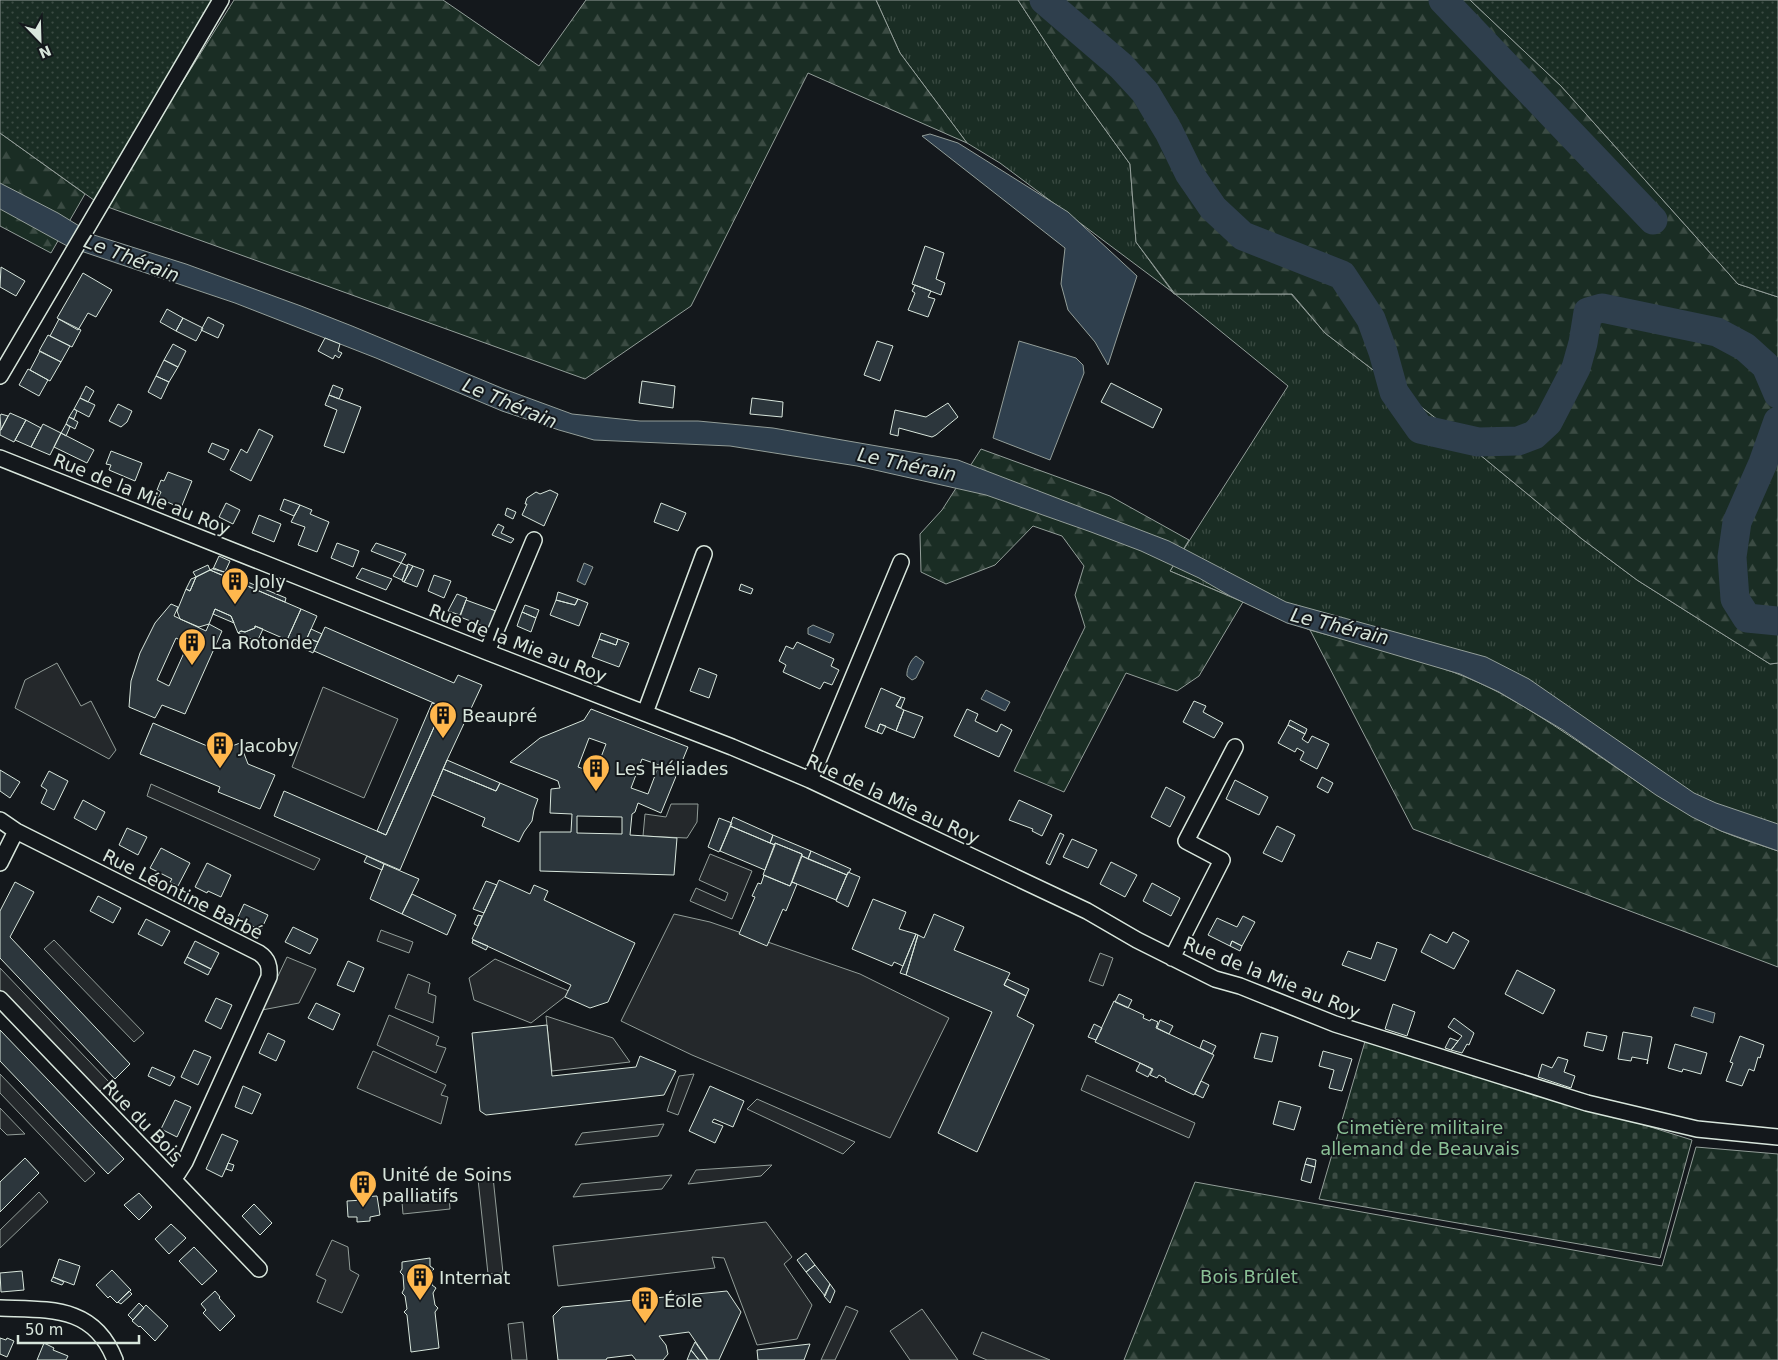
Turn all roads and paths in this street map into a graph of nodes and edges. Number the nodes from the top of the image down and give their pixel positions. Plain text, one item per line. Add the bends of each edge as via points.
1 (221, 0) edge
2 (0, 376) edge
3 (0, 458) edge
4 (534, 540) dead end
5 (704, 554) dead end
6 (901, 562) dead end
7 (487, 652) junction
8 (645, 713) junction
9 (1235, 747) dead end
10 (810, 780) junction
11 (0, 820) edge
12 (16, 830) junction
13 (0, 863) edge
14 (1172, 958) junction
15 (0, 999) edge
16 (1778, 1137) edge
17 (172, 1178) junction
18 (259, 1269) dead end
19 (0, 1308) edge
20 (115, 1360) edge

1 - 2 street
3 - 7 street, Rue de la Mie au Roy
4 - 7 street
5 - 8 street
6 - 10 street
7 - 8 street, Rue de la Mie au Roy
8 - 10 street, Rue de la Mie au Roy
9 - 14 street via 1186,842 1222,860
10 - 14 street, Rue de la Mie au Roy via 1091,913
11 - 12 street, Rue Léontine Barbé
12 - 13 street
12 - 17 street, Rue Léontine Barbé via 259,953 268,961 269,977 185,1162
14 - 16 street, Rue de la Mie au Roy via 1215,979 1318,1018 1587,1103 1697,1129
15 - 17 street, Rue du Bois
17 - 18 street, Rue du Bois
19 - 20 street via 54,1311 81,1318 100,1333

